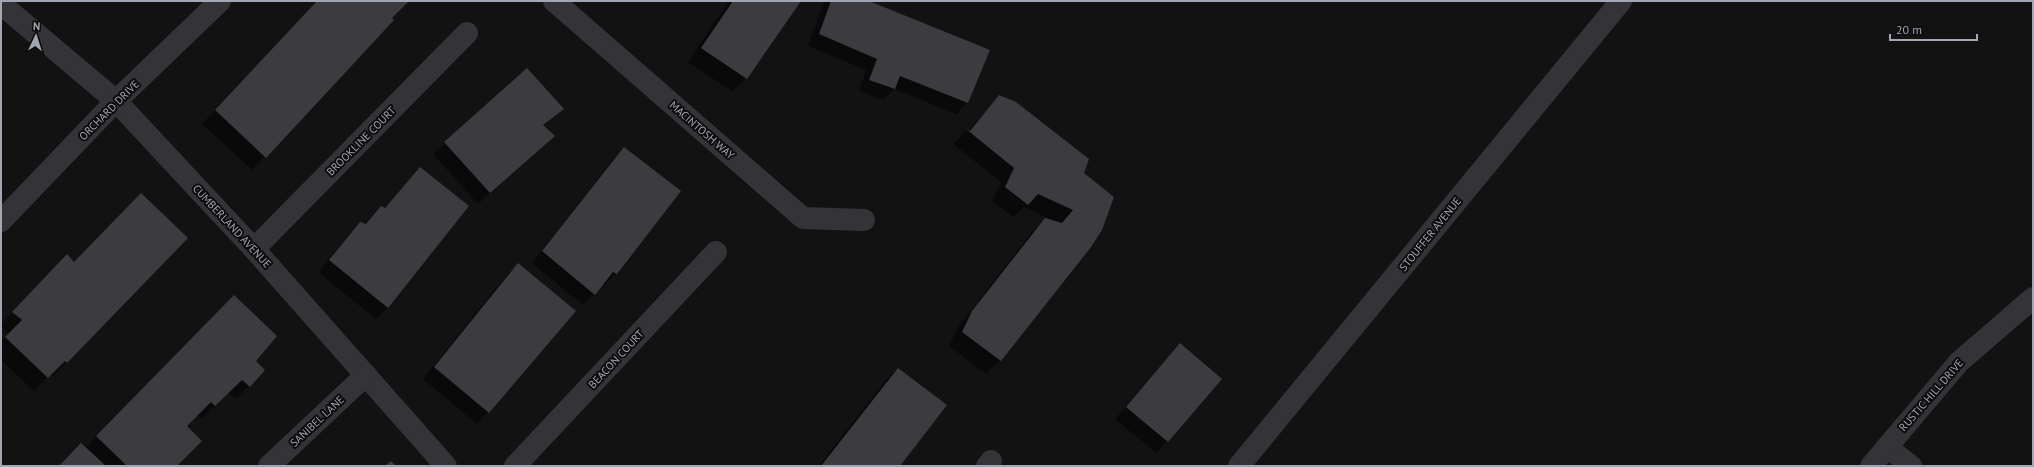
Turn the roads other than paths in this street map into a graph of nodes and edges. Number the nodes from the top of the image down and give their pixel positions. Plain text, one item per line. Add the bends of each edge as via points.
1 (220, 1) edge
2 (554, 1) edge
3 (1621, 1) edge
4 (1, 4) edge
5 (467, 33) dead end
6 (116, 101) junction
7 (864, 220) dead end
8 (1, 221) edge
9 (254, 249) junction
10 (716, 252) dead end
11 (2033, 298) edge
12 (366, 375) junction
13 (1887, 447) junction
14 (269, 466) edge
15 (446, 466) edge
16 (515, 466) edge
17 (1239, 466) edge
18 (1871, 466) edge
19 (1911, 466) edge

1 - 6 street, ORCHARD DRIVE
2 - 7 street, MACINTOSH WAY via 803,218
3 - 17 street, STOUFFER AVENUE
4 - 6 street, CUMBERLAND AVENUE
5 - 9 street, BROOKLINE COURT
6 - 8 street, ORCHARD DRIVE
6 - 9 street, CUMBERLAND AVENUE
9 - 12 street, CUMBERLAND AVENUE
10 - 16 street, BEACON COURT
11 - 13 street, RUSTIC HILL DRIVE via 1959,362
12 - 14 street, SANIBEL LANE
12 - 15 street, CUMBERLAND AVENUE
13 - 18 street, RUSTIC HILL DRIVE
13 - 19 street

